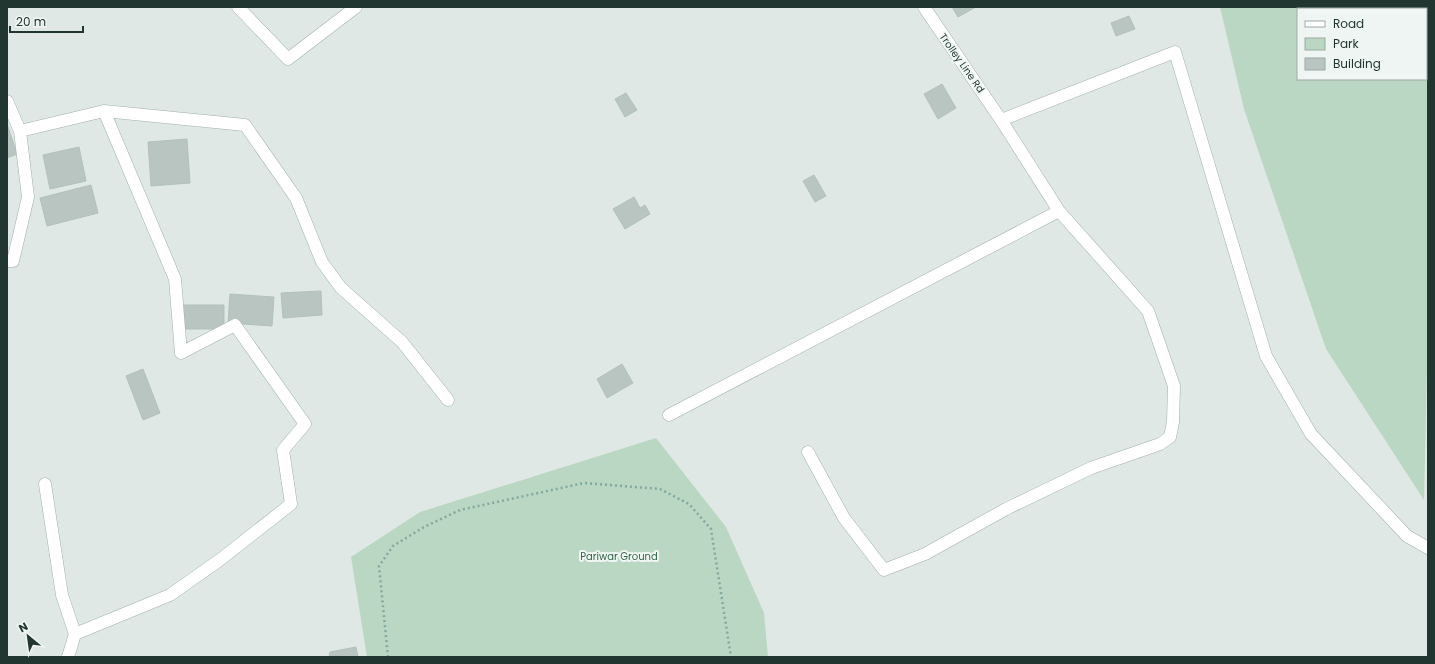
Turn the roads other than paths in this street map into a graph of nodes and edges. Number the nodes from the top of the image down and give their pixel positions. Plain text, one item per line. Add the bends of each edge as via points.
1 (238, 7) edge
2 (356, 7) edge
3 (924, 7) edge
4 (7, 101) edge
5 (104, 111) junction
6 (1001, 120) junction
7 (20, 131) junction
8 (1059, 211) junction
9 (7, 261) edge
10 (448, 400) dead end
11 (670, 415) dead end
12 (808, 452) dead end
13 (45, 484) dead end
14 (1428, 548) edge
15 (75, 634) junction
16 (68, 657) edge

1 - 2 street via 288,59
3 - 6 street, Trolley Line Rd
4 - 7 street
5 - 7 street
5 - 10 street via 245,126 296,198 322,262 340,288 402,342
5 - 15 street via 175,279 181,353 235,325 305,424 283,450 291,504 170,595
6 - 8 street, Trolley Line Rd
6 - 14 street via 1175,52 1266,356 1311,434 1407,536
7 - 9 street via 28,198 13,261
8 - 11 street
8 - 12 street, Trolley Line Rd via 1148,311 1174,386 1170,437 1160,444 1091,468 1006,509 925,554 884,570 844,518
13 - 15 street via 62,595
15 - 16 street

